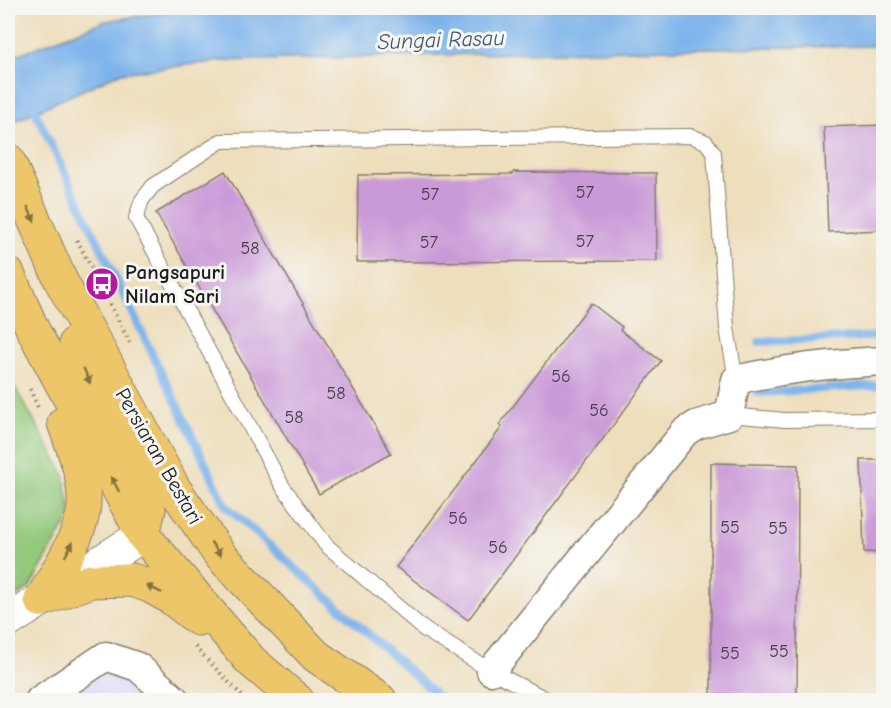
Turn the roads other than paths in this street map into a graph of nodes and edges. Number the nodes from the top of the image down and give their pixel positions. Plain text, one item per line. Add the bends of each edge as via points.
1 (8, 160) edge
2 (8, 274) edge
3 (60, 279) junction
4 (33, 330) junction
5 (884, 360) edge
6 (736, 380) junction
7 (729, 415) junction
8 (884, 419) edge
9 (143, 536) junction
10 (41, 600) junction
11 (8, 621) edge
12 (251, 661) junction
13 (491, 672) junction
14 (40, 700) edge
15 (175, 700) edge
16 (297, 700) edge
17 (380, 700) edge
18 (549, 700) edge

1 -> 3 main road, Persiaran Bestari
2 - 4 main road
3 -> 9 main road via 80,358 102,410 139,475 149,509
3 -> 17 main road, Persiaran Bestari via 175,490 220,555 316,656
9 -> 4 main road
10 -> 4 main road via 74,539 84,505 80,466
5 - 6 street via 821,364
6 - 7 street
6 - 13 lane via 727,328 714,153 706,142 691,136 221,141 153,186 135,218 283,487 326,545 425,630
7 - 8 lane via 785,420
7 - 13 street via 686,432
9 - 10 street
9 - 12 main road
10 - 11 street
12 -> 10 main road via 171,598 132,580 91,580
12 - 16 main road
13 - 18 lane
14 - 15 street via 106,656 138,667

